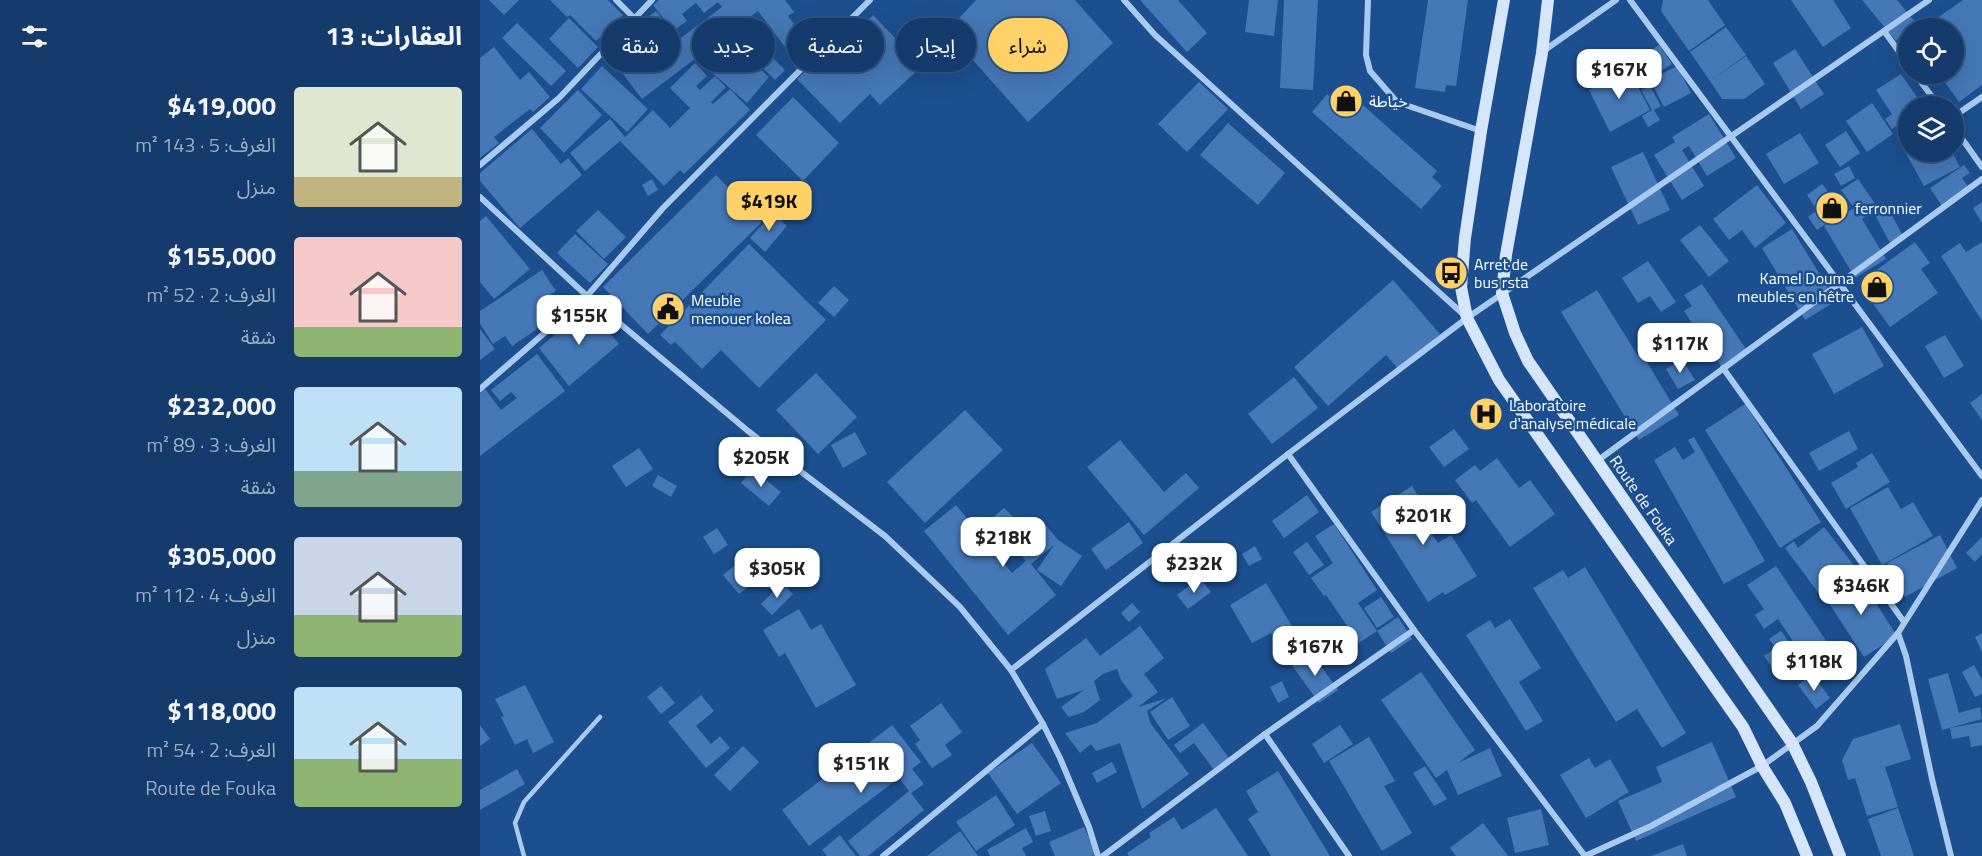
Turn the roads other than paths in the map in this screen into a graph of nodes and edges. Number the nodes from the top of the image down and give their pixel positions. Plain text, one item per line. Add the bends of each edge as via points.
1 (616, 0) edge
2 (652, 0) edge
3 (870, 0) edge
4 (1124, 0) edge
5 (1368, 0) edge
6 (1504, 0) edge
7 (1548, 0) edge
8 (1616, 0) edge
9 (1630, 0) edge
10 (1929, 0) edge
11 (634, 18) joint
12 (1884, 31) junction
13 (1898, 50) edge
14 (601, 53) edge
15 (1542, 53) junction
16 (1982, 97) edge
17 (1964, 109) edge
18 (1481, 131) junction
19 (1731, 136) junction
20 (1964, 142) edge
21 (480, 165) edge
22 (1982, 167) edge
23 (1982, 179) edge
24 (480, 197) edge
25 (1839, 283) junction
26 (1502, 293) junction
27 (587, 296) junction
28 (1467, 318) junction
29 (1723, 368) junction
30 (480, 389) edge
31 (1288, 454) junction
32 (1597, 460) junction
33 (1982, 476) edge
34 (1982, 500) edge
35 (1904, 622) junction
36 (1414, 630) junction
37 (1898, 633) junction
38 (1011, 670) junction
39 (600, 717) dead end
40 (1043, 724) junction
41 (1265, 734) junction
42 (1792, 743) junction
43 (1762, 766) junction
44 (524, 856) edge
45 (883, 856) edge
46 (1098, 856) edge
47 (1103, 856) edge
48 (1349, 856) edge
49 (1585, 856) edge
50 (1807, 856) edge
51 (1840, 856) edge
52 (1951, 856) edge

1 - 11 street
2 - 11 street
3 - 27 street via 663,208
4 - 28 street via 1155,35
5 - 18 street via 1366,55 1370,71 1397,102
6 - 18 main road
7 - 15 main road, Route de Fouka
8 - 15 street
9 - 19 street
10 - 12 street
12 - 13 street
12 - 19 street
14 - 21 street via 559,98
15 - 26 main road, Route de Fouka
16 - 17 street
18 - 28 main road via 1464,238 1461,287
19 - 25 street
19 - 26 street
20 - 22 street
23 - 25 street
24 - 27 street
25 - 29 street
25 - 33 street
26 - 28 street
26 - 32 main road, Route de Fouka via 1528,361
27 - 30 street
27 - 38 street via 748,431 885,536 960,607
28 - 31 street
28 - 43 main road via 1499,380 1743,727
29 - 32 street
29 - 35 street
31 - 36 street
31 - 38 street
32 - 42 main road, Route de Fouka
34 - 35 street
35 - 37 street
36 - 41 street
36 - 49 street
37 - 42 street via 1817,726
37 - 52 street
38 - 40 street
39 - 44 lane via 524,802 515,823
40 - 45 street
40 - 46 street
41 - 47 street
41 - 48 street
42 - 43 street
42 - 51 main road, Route de Fouka
43 - 49 street via 1651,826
43 - 50 main road via 1785,803

